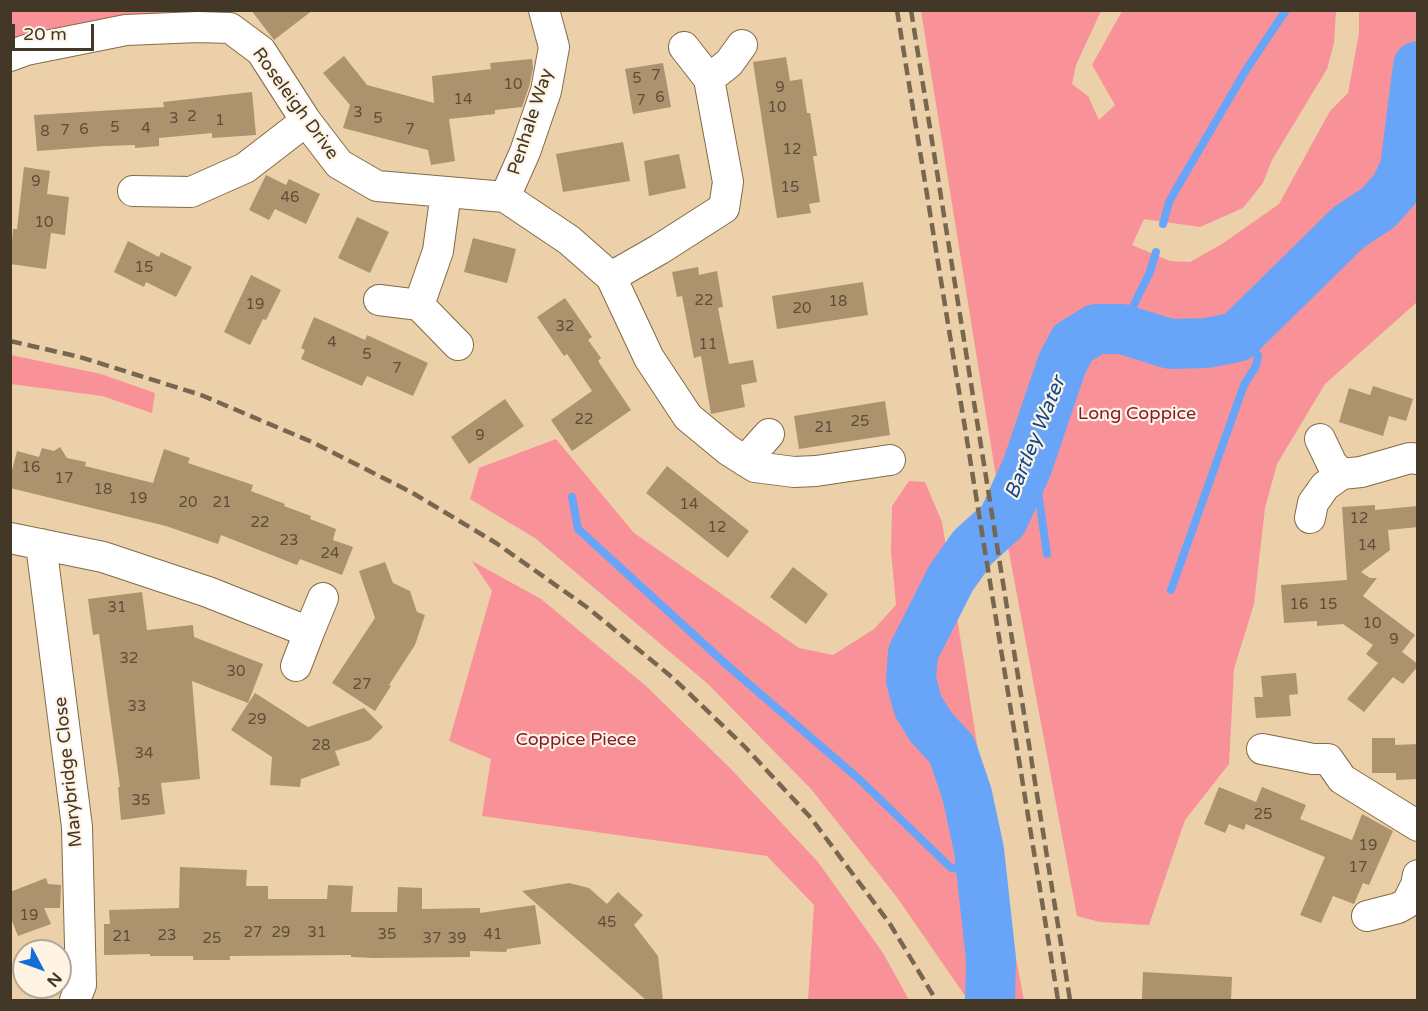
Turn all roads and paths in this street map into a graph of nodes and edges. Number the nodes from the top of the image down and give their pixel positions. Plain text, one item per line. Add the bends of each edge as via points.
1 (544, 10) edge
2 (742, 45) dead end
3 (684, 46) dead end
4 (10, 56) edge
5 (710, 79) junction
6 (306, 121) junction
7 (133, 191) dead end
8 (446, 192) junction
9 (505, 197) junction
10 (611, 277) junction
11 (379, 300) dead end
12 (419, 305) junction
13 (458, 345) dead end
14 (769, 434) dead end
15 (1320, 439) dead end
16 (1418, 459) edge
17 (890, 460) dead end
18 (745, 461) junction
19 (1341, 474) junction
20 (1310, 518) dead end
21 (10, 538) edge
22 (41, 544) junction
23 (323, 598) dead end
24 (309, 632) junction
25 (296, 666) dead end
26 (1262, 749) dead end
27 (1418, 826) edge
28 (1418, 875) edge
29 (1367, 916) dead end
30 (75, 1000) edge

1 - 9 street, Penhale Way via 554,47 546,91
2 - 5 street
3 - 5 street
4 - 6 street, Roseleigh Drive via 126,30 230,28 261,51
5 - 10 street via 728,182 724,208
6 - 7 street via 244,168 191,192
6 - 8 street, Roseleigh Drive via 339,164 377,186
8 - 9 street, Roseleigh Drive
8 - 12 street via 438,251
9 - 10 street, Roseleigh Drive via 569,240
10 - 18 street, Roseleigh Drive via 649,358 688,417
11 - 12 street
12 - 13 street
14 - 18 street
15 - 19 street
16 - 19 street
17 - 18 street, Roseleigh Drive via 794,472 754,467
19 - 20 street via 1325,486 1313,503
21 - 22 street
22 - 24 street via 103,556
22 - 30 street, Marybridge Close via 77,827 81,985
23 - 24 street
24 - 25 street
26 - 27 street via 1328,759 1342,778
28 - 29 street via 1407,903

